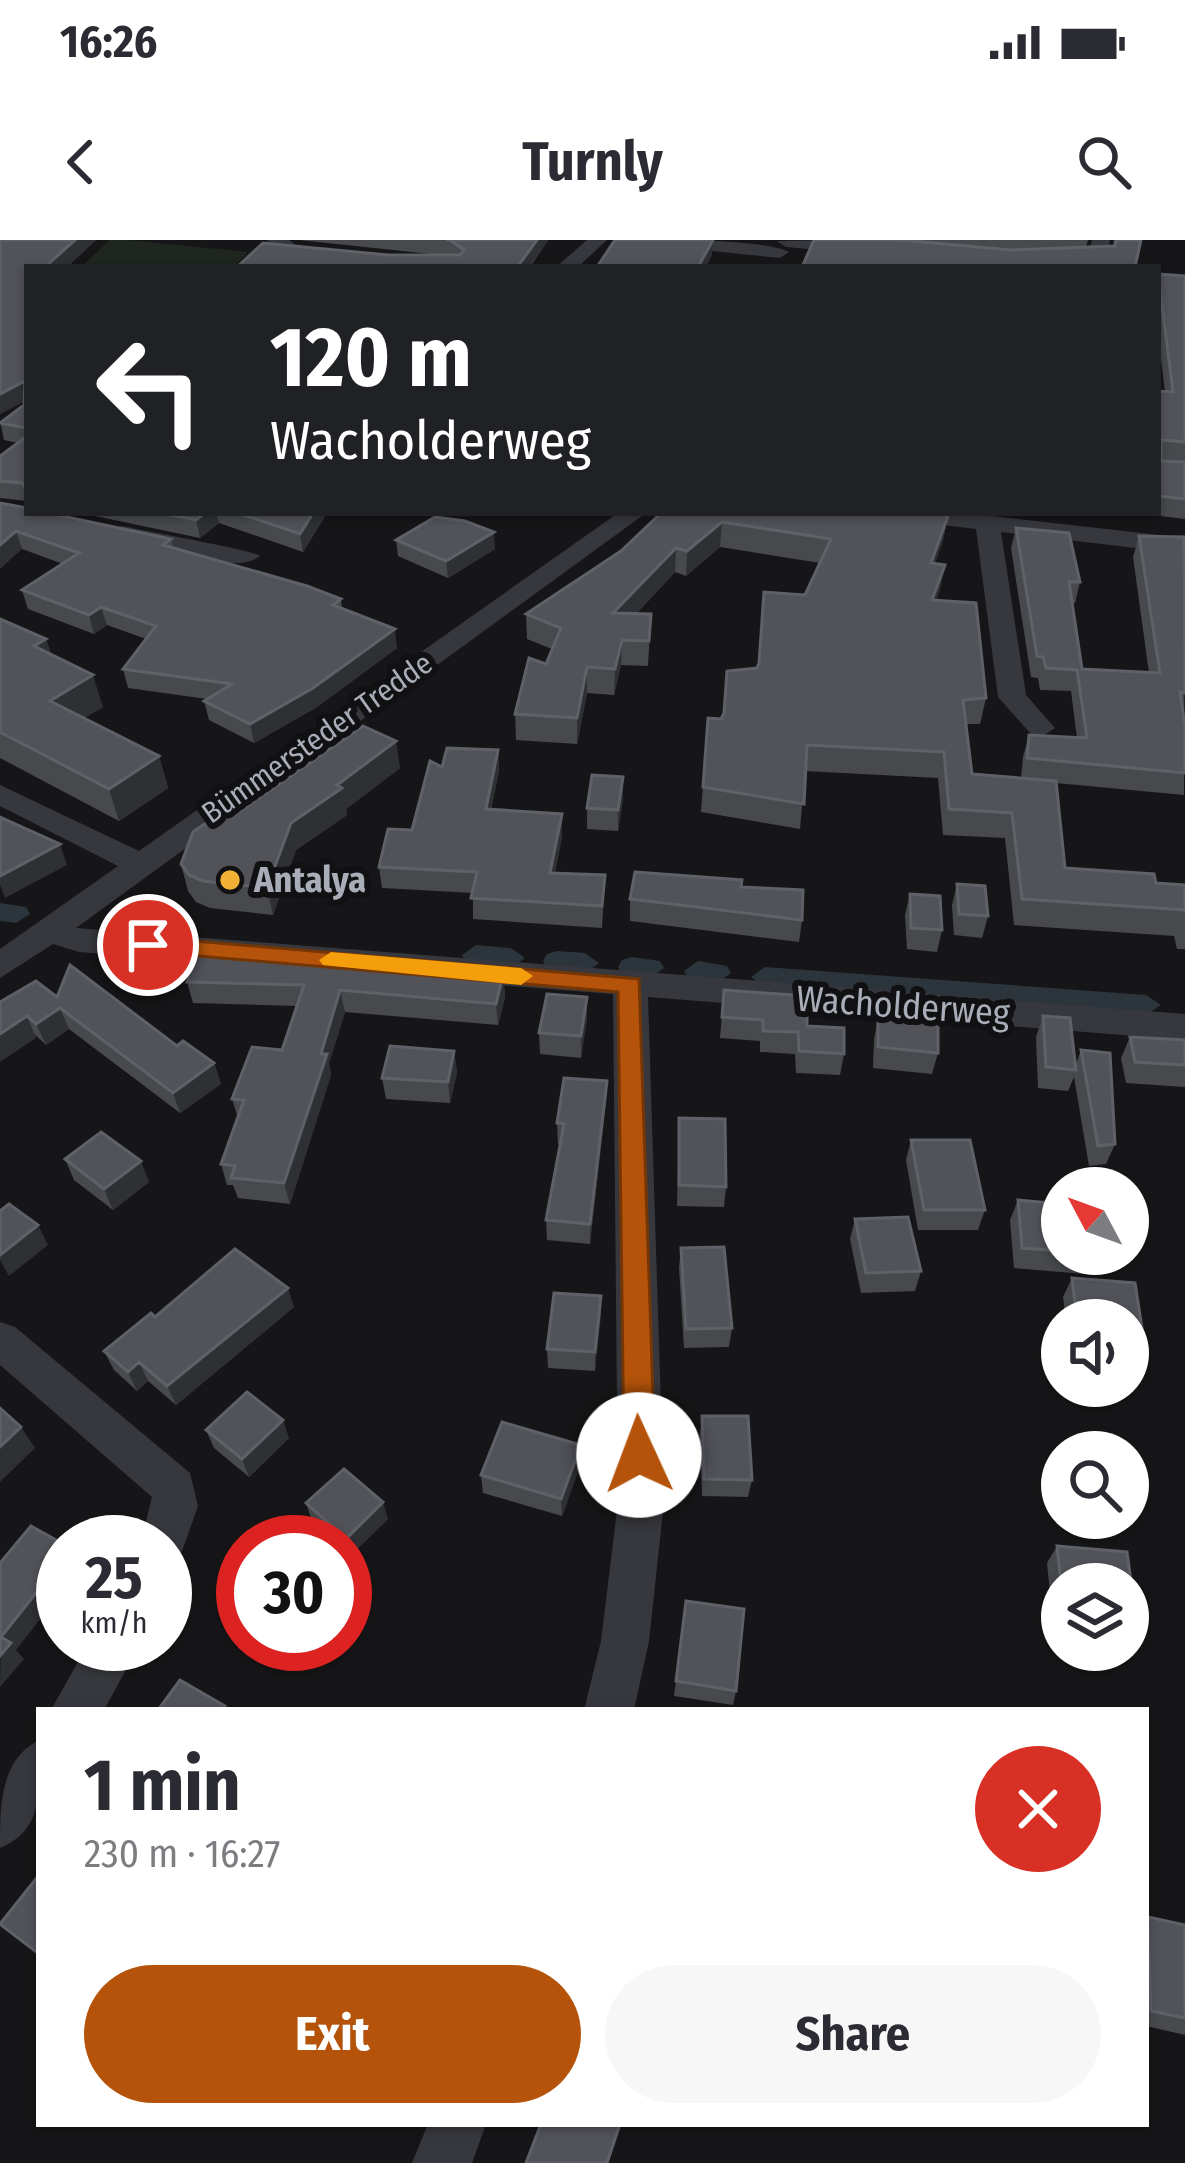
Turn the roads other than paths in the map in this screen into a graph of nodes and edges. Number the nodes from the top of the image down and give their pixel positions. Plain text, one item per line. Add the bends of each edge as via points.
1 (273, 240) edge
2 (598, 240) edge
3 (664, 240) edge
4 (877, 249) edge
5 (781, 250) edge
6 (318, 254) edge
7 (570, 264) edge
8 (630, 516) edge
9 (924, 516) edge
10 (88, 524) edge
11 (988, 525) junction
12 (1097, 525) edge
13 (1185, 546) edge
14 (247, 556) dead end
15 (1041, 728) dead end
16 (0, 794) edge
17 (140, 864) junction
18 (49, 931) junction
19 (0, 966) edge
20 (630, 985) junction
21 (1185, 1027) edge
22 (0, 1340) edge
23 (171, 1515) edge
24 (100, 1671) edge
25 (78, 1707) edge
26 (610, 1707) edge
27 (36, 1770) edge
28 (0, 1822) edge
29 (456, 2127) edge
30 (442, 2163) edge

1 - 6 street via 257,249
2 - 7 street
3 - 5 street
4 - 5 street
8 - 17 street, Bümmersteder Tredde
9 - 11 street
10 - 14 street via 203,554
11 - 12 street
11 - 15 street via 1012,697
12 - 13 street
16 - 17 street
17 - 18 street, Bümmersteder Tredde
18 - 19 street, Bümmersteder Tredde
18 - 20 street, Wacholderweg via 79,941
20 - 21 street, Wacholderweg
20 - 26 street via 640,1502
22 - 23 street via 150,1462 174,1488
24 - 25 street
27 - 28 street
29 - 30 street

